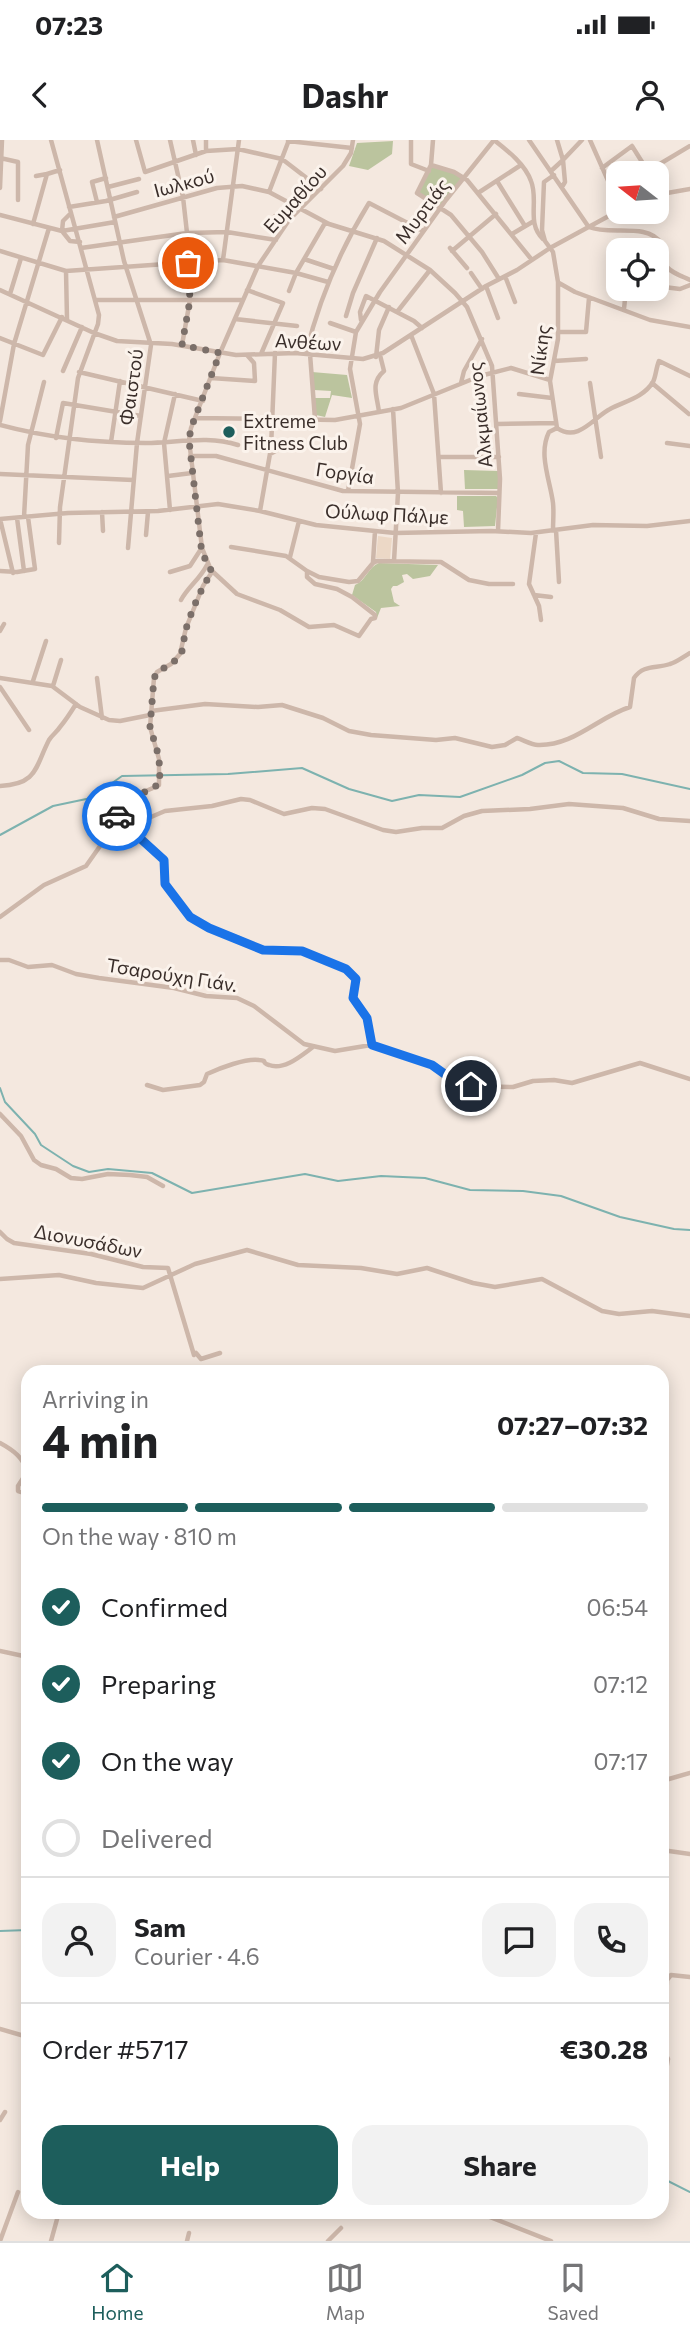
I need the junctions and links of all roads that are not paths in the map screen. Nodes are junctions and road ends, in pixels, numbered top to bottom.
1 (2, 140) edge
2 (51, 140) edge
3 (99, 140) edge
4 (136, 140) edge
5 (170, 140) edge
6 (193, 140) edge
7 (206, 140) edge
8 (239, 140) edge
9 (353, 140) edge
10 (411, 140) edge
11 (433, 140) edge
12 (494, 140) edge
13 (529, 140) edge
14 (557, 140) edge
15 (583, 140) edge
16 (590, 140) edge
17 (288, 141) edge
18 (309, 142) edge
19 (690, 146) edge
20 (352, 148) junction
21 (238, 149) junction
22 (206, 151) junction
23 (196, 155) junction
24 (1, 158) edge
25 (282, 159) junction
26 (563, 160) junction
27 (612, 161) edge
28 (642, 161) edge
29 (666, 161) edge
30 (175, 162) junction
31 (522, 165) junction
32 (606, 166) edge
33 (430, 168) junction
34 (602, 169) junction
35 (60, 170) junction
36 (553, 173) junction
37 (47, 174) junction
38 (36, 176) dead end
39 (465, 177) junction
40 (106, 178) junction
41 (606, 178) edge
42 (139, 179) dead end
43 (497, 181) junction
44 (232, 185) junction
45 (108, 187) junction
46 (562, 187) junction
47 (0, 188) edge
48 (321, 188) junction
49 (690, 189) edge
50 (137, 192) dead end
51 (269, 192) junction
52 (669, 192) edge
53 (478, 193) junction
54 (183, 197) junction
55 (19, 200) dead end
56 (111, 200) junction
57 (97, 202) junction
58 (69, 207) junction
59 (440, 208) junction
60 (300, 210) junction
61 (71, 213) junction
62 (496, 214) junction
63 (0, 215) edge
64 (275, 216) dead end
65 (606, 217) edge
66 (114, 219) junction
67 (288, 221) junction
68 (534, 221) junction
69 (325, 223) junction
70 (33, 224) junction
71 (524, 226) junction
72 (588, 226) junction
73 (49, 228) junction
74 (75, 228) junction
75 (62, 231) junction
76 (352, 231) junction
77 (424, 231) junction
78 (227, 232) junction
79 (187, 233) junction
80 (512, 234) junction
81 (469, 237) junction
82 (377, 238) junction
83 (544, 238) junction
84 (276, 240) junction
85 (119, 242) junction
86 (80, 245) junction
87 (550, 248) junction
88 (0, 251) edge
89 (407, 254) junction
90 (21, 258) junction
91 (304, 259) junction
92 (223, 260) junction
93 (531, 260) junction
94 (39, 263) junction
95 (188, 263) junction
96 (258, 266) junction
97 (126, 267) junction
98 (334, 269) junction
99 (88, 270) junction
100 (430, 270) junction
101 (66, 271) junction
102 (296, 273) junction
103 (505, 276) junction
104 (499, 279) junction
105 (328, 282) junction
106 (558, 282) junction
107 (690, 283) edge
108 (484, 287) junction
109 (669, 288) edge
110 (0, 290) edge
111 (247, 290) junction
112 (289, 291) dead end
113 (10, 294) junction
114 (589, 297) junction
115 (96, 300) junction
116 (137, 300) junction
117 (190, 300) junction
118 (243, 300) junction
119 (374, 300) junction
120 (27, 301) junction
121 (463, 301) junction
122 (624, 301) edge
123 (515, 302) dead end
124 (389, 307) junction
125 (624, 309) junction
126 (397, 312) junction
127 (346, 316) dead end
128 (64, 318) junction
129 (235, 318) junction
130 (498, 318) dead end
131 (361, 320) junction
132 (330, 323) dead end
133 (274, 324) junction
134 (297, 326) dead end
135 (82, 327) junction
136 (690, 327) edge
137 (422, 328) junction
138 (356, 332) junction
139 (558, 332) junction
140 (94, 333) junction
141 (411, 335) junction
142 (0, 338) edge
143 (482, 339) junction
144 (151, 343) junction
145 (14, 344) junction
146 (182, 345) junction
147 (220, 353) junction
148 (275, 353) junction
149 (261, 354) junction
150 (308, 354) junction
151 (247, 355) junction
152 (378, 356) junction
153 (350, 359) junction
154 (586, 359) dead end
155 (554, 361) junction
156 (63, 371) dead end
157 (79, 372) junction
158 (493, 373) junction
159 (690, 376) edge
160 (211, 378) junction
161 (550, 380) junction
162 (120, 381) junction
163 (44, 382) dead end
164 (590, 383) dead end
165 (652, 383) junction
166 (461, 384) junction
167 (145, 386) junction
168 (175, 394) junction
169 (434, 394) junction
170 (519, 394) dead end
171 (552, 398) junction
172 (203, 401) junction
173 (74, 404) junction
174 (393, 409) junction
175 (116, 412) junction
176 (379, 412) junction
177 (689, 414) edge
178 (141, 416) junction
179 (359, 416) junction
180 (195, 418) junction
181 (272, 419) junction
182 (315, 419) junction
183 (596, 420) junction
184 (0, 423) edge
185 (497, 424) junction
186 (556, 426) junction
187 (31, 433) junction
188 (56, 438) junction
189 (69, 439) junction
190 (189, 440) junction
191 (245, 441) dead end
192 (111, 442) junction
193 (137, 443) junction
194 (164, 443) junction
195 (271, 443) junction
196 (667, 443) dead end
197 (238, 445) dead end
198 (690, 446) edge
199 (270, 454) junction
200 (190, 456) junction
201 (439, 457) junction
202 (499, 457) junction
203 (601, 457) dead end
204 (268, 471) junction
205 (192, 473) junction
206 (0, 474) edge
207 (26, 474) junction
208 (64, 476) junction
209 (168, 476) junction
210 (133, 480) junction
211 (348, 491) junction
212 (398, 493) junction
213 (441, 493) junction
214 (500, 493) junction
215 (197, 506) junction
216 (170, 510) junction
217 (260, 511) junction
218 (102, 512) junction
219 (130, 512) junction
220 (148, 512) junction
221 (60, 514) junction
222 (26, 517) junction
223 (17, 518) junction
224 (0, 519) edge
225 (299, 521) junction
226 (690, 521) edge
227 (554, 530) junction
228 (103, 531) dead end
229 (375, 531) junction
230 (498, 531) junction
231 (395, 533) junction
232 (536, 533) junction
233 (146, 535) dead end
234 (59, 543) dead end
235 (232, 547) dead end
236 (128, 548) dead end
237 (202, 548) junction
238 (290, 557) junction
239 (394, 561) junction
240 (373, 563) junction
241 (207, 565) junction
242 (0, 571) edge
243 (24, 571) junction
244 (306, 571) junction
245 (170, 572) dead end
246 (212, 572) junction
247 (13, 573) junction
248 (559, 582) dead end
249 (513, 583) dead end
250 (534, 595) junction
251 (551, 597) dead end
252 (181, 600) dead end
253 (541, 620) dead end
254 (4, 624) dead end
255 (0, 631) edge
256 (46, 641) dead end
257 (690, 653) edge
258 (61, 660) dead end
259 (0, 678) edge
260 (97, 678) dead end
261 (33, 681) junction
262 (53, 686) junction
263 (0, 687) edge
264 (76, 704) junction
265 (150, 713) junction
266 (102, 718) junction
267 (29, 730) dead end
268 (0, 786) edge
269 (690, 821) edge
270 (117, 822) junction
271 (131, 830) junction
272 (0, 917) edge
273 (0, 960) edge
274 (372, 1045) junction
275 (313, 1047) junction
276 (690, 1079) edge
277 (148, 1084) dead end
278 (0, 1114) edge
279 (163, 1186) dead end
280 (0, 1231) edge
281 (171, 1275) junction
282 (0, 1279) edge
283 (690, 1316) edge
284 (220, 1353) dead end
285 (0, 1443) edge
286 (21, 1459) edge
287 (0, 1651) edge
288 (21, 1656) edge
289 (690, 1773) edge
290 (669, 1779) edge
291 (669, 1851) edge
292 (690, 1854) edge
293 (690, 1977) edge
294 (669, 1978) edge
295 (0, 2029) edge
296 (21, 2034) edge
297 (5, 2112) dead end
298 (0, 2120) edge
299 (18, 2192) dead end
300 (58, 2219) edge
301 (495, 2219) edge
302 (341, 2228) dead end
303 (189, 2233) dead end
304 (0, 2241) edge
305 (51, 2241) edge
306 (187, 2241) edge
307 (328, 2241) edge
308 (551, 2241) edge

1 - 24 street
2 - 35 street
3 - 40 street, Φαιστού
4 - 30 street
5 - 30 street
6 - 23 street
7 - 22 street
8 - 21 street
9 - 20 street, Ευμαθίου
10 - 33 street
11 - 33 street
12 - 31 street
12 - 39 street, Μυρτιάς
13 - 36 street
14 - 26 street
15 - 26 street
16 - 34 street
17 - 18 street
17 - 25 street
18 - 20 street
19 - 29 street
20 - 48 street, Ευμαθίου
21 - 22 street
21 - 25 street
21 - 44 street
22 - 23 street
23 - 30 street
24 - 47 street
24 - 55 street
25 - 48 street
25 - 51 street
26 - 36 street
26 - 46 street
27 - 28 street
30 - 54 street
31 - 43 street
31 - 68 street
32 - 34 street
33 - 39 street
33 - 59 street
34 - 41 street
35 - 37 street
35 - 58 street
36 - 46 street
36 - 83 street, Νίκης
37 - 38 street
37 - 70 street
39 - 53 street
39 - 59 street, Μυρτιάς
40 - 45 street, Φαιστού
40 - 57 street
42 - 45 street
43 - 53 street
43 - 71 street
44 - 51 street, Ιωλκού
44 - 54 street, Ιωλκού
44 - 78 street
45 - 56 street, Φαιστού
46 - 72 street
48 - 60 street, Ευμαθίου
49 - 52 street
50 - 56 street
51 - 60 street, Ιωλκού
53 - 62 street
54 - 66 street, Ιωλκού
54 - 79 street
56 - 57 street
56 - 66 street, Φαιστού
57 - 58 street
58 - 61 street
59 - 77 street, Μυρτιάς
59 - 81 street
60 - 67 street, Ευμαθίου
60 - 69 street, Ιωλκού
61 - 74 street
61 - 75 street
62 - 80 street
62 - 81 street
63 - 70 street
64 - 67 street
65 - 72 street, Ανθέων
66 - 74 street, Ιωλκού
66 - 85 street, Φαιστού
67 - 84 street, Ευμαθίου
68 - 71 street
68 - 83 street
69 - 76 street, Ιωλκού
69 - 91 street
70 - 73 street
71 - 80 street
72 - 87 street, Ανθέων
72 - 107 street
73 - 75 street
73 - 94 street
74 - 75 street, Ιωλκού
74 - 86 street
75 - 86 street
76 - 77 street
76 - 82 street, Ιωλκού
76 - 98 street
77 - 89 street, Μυρτιάς
78 - 79 street
78 - 84 street
78 - 92 street
79 - 85 street
79 - 95 street
80 - 93 street
81 - 104 street
81 - 108 street
82 - 89 street, Ιωλκού
82 - 127 street
83 - 87 street, Νίκης
84 - 96 street, Ευμαθίου
85 - 86 street
85 - 97 street, Φαιστού
86 - 99 street
87 - 93 street, Ανθέων
87 - 106 street, Νίκης
88 - 90 street
89 - 100 street, Ιωλκού
89 - 119 street, Μυρτιάς
90 - 94 street
90 - 113 street
91 - 98 street
91 - 102 street
92 - 95 street
92 - 96 street
93 - 103 street, Ανθέων
94 - 101 street
94 - 120 street
95 - 97 street
95 - 117 street
96 - 102 street
96 - 111 street, Ευμαθίου
97 - 99 street
97 - 116 street, Φαιστού
98 - 105 street
99 - 101 street
99 - 115 street
100 - 121 street, Ιωλκού
100 - 126 street
101 - 128 street
102 - 105 street
102 - 112 street
103 - 104 street, Ανθέων
103 - 123 street
104 - 108 street, Ανθέων
105 - 150 street
106 - 114 street
106 - 139 street, Νίκης
107 - 109 street
108 - 121 street, Ανθέων
108 - 130 street
110 - 113 street, Ανθέων
111 - 118 street, Ευμαθίου
111 - 133 street
113 - 120 street, Ανθέων
114 - 125 street
114 - 139 street
115 - 116 street
115 - 140 street
116 - 117 street
116 - 144 street, Φαιστού
117 - 118 street
117 - 146 street
118 - 129 street, Ευμαθίου
119 - 124 street
119 - 131 street, Μυρτιάς
119 - 131 street, Μυρτιάς
120 - 128 street, Ανθέων
120 - 145 street
121 - 137 street, Ανθέων
121 - 143 street, Αλκμαίωνος
122 - 125 street
124 - 126 street
124 - 152 street
125 - 136 street
126 - 137 street
128 - 135 street, Ανθέων
128 - 145 street
129 - 133 street
129 - 147 street, Ευμαθίου
131 - 138 street, Μυρτιάς
132 - 138 street
133 - 134 street
133 - 149 street
135 - 140 street, Ανθέων
135 - 156 street
137 - 141 street, Ανθέων
138 - 153 street, Μυρτιάς
139 - 155 street, Νίκης
140 - 144 street, Ανθέων
140 - 157 street
141 - 152 street, Ανθέων
141 - 169 street
142 - 145 street
143 - 158 street, Αλκμαίωνος
143 - 166 street
144 - 146 street, Ανθέων
144 - 167 street, Φαιστού
145 - 184 street
146 - 147 street, Ανθέων
147 - 151 street, Ανθέων
147 - 160 street, Ευμαθίου
148 - 149 street, Ανθέων
148 - 150 street, Ανθέων
148 - 181 street
149 - 151 street, Ανθέων
150 - 153 street, Ανθέων
150 - 182 street
151 - 160 street
152 - 153 street, Ανθέων
152 - 176 street
153 - 179 street, Μυρτιάς
154 - 155 street
155 - 161 street, Νίκης
157 - 162 street
157 - 173 street
158 - 161 street
158 - 166 street
158 - 185 street, Αλκμαίωνος
159 - 165 street
160 - 172 street, Ευμαθίου
161 - 171 street, Νίκης
162 - 167 street
162 - 175 street
163 - 187 street
164 - 183 street
165 - 177 street
165 - 183 street
166 - 169 street
167 - 168 street
167 - 178 street, Φαιστού
168 - 172 street
168 - 194 street
169 - 174 street
169 - 201 street
170 - 171 street
171 - 186 street, Νίκης
172 - 180 street, Ευμαθίου
173 - 175 street
173 - 188 street
173 - 189 street
174 - 176 street
174 - 212 street
175 - 178 street
175 - 192 street
176 - 179 street
178 - 193 street, Φαιστού
179 - 182 street
179 - 211 street, Μυρτιάς
180 - 181 street
180 - 190 street, Ευμαθίου
181 - 182 street
181 - 195 street
183 - 186 street
183 - 203 street
184 - 187 street
185 - 186 street
185 - 202 street, Αλκμαίωνος
186 - 227 street, Νίκης
187 - 188 street
187 - 207 street
188 - 189 street
189 - 192 street
189 - 208 street
190 - 194 street
190 - 197 street
190 - 200 street, Ευμαθίου
191 - 195 street
192 - 193 street
193 - 194 street
193 - 210 street, Φαιστού
194 - 209 street
195 - 199 street
195 - 199 street
196 - 198 street
199 - 204 street
200 - 204 street, Γοργία
200 - 205 street, Ευμαθίου
201 - 202 street
201 - 213 street
202 - 214 street, Αλκμαίωνος
204 - 211 street, Γοργία
204 - 217 street
205 - 209 street
205 - 215 street, Ευμαθίου
206 - 207 street
207 - 208 street
207 - 222 street
208 - 210 street
208 - 221 street
209 - 216 street
210 - 219 street, Φαιστού
211 - 212 street, Γοργία
212 - 213 street, Γοργία
212 - 231 street
213 - 214 street, Γοργία
214 - 230 street, Αλκμαίωνος
215 - 216 street, Ούλωφ Πάλμε
215 - 217 street, Ούλωφ Πάλμε
215 - 237 street, Ευμαθίου
216 - 220 street, Ούλωφ Πάλμε
217 - 225 street, Ούλωφ Πάλμε
218 - 219 street, Ούλωφ Πάλμε
218 - 221 street, Ούλωφ Πάλμε
218 - 228 street
219 - 220 street, Ούλωφ Πάλμε
219 - 236 street, Φαιστού
220 - 233 street
221 - 222 street, Ούλωφ Πάλμε
221 - 234 street
222 - 223 street, Ούλωφ Πάλμε
222 - 243 street
223 - 224 street, Ούλωφ Πάλμε
223 - 243 street
224 - 247 street
225 - 229 street, Ούλωφ Πάλμε
225 - 238 street
226 - 227 street, Ούλωφ Πάλμε
227 - 232 street, Ούλωφ Πάλμε
227 - 248 street, Νίκης
229 - 231 street, Ούλωφ Πάλμε
229 - 240 street
230 - 231 street, Ούλωφ Πάλμε
230 - 232 street, Ούλωφ Πάλμε
231 - 239 street
232 - 250 street
235 - 238 street
237 - 241 street, Ευμαθίου
237 - 245 street
238 - 244 street
239 - 240 street
239 - 249 street
240 - 244 street
241 - 246 street, Ευμαθίου
241 - 252 street
242 - 247 street
243 - 247 street
244 - 246 street, Ευμαθίου
246 - 265 street
250 - 251 street
250 - 253 street
254 - 255 street
256 - 261 street
257 - 265 street
258 - 262 street
259 - 261 street
260 - 266 street
261 - 262 street
262 - 264 street
263 - 267 street
264 - 266 street
264 - 268 street
265 - 266 street
265 - 270 street
269 - 271 street
270 - 271 street
270 - 272 street
271 - 274 street
273 - 275 street, Τσαρούχη Γιάν.
274 - 275 street, Τσαρούχη Γιάν.
274 - 276 street, Τσαρούχη Γιάν.
275 - 277 street
278 - 279 street
280 - 281 street, Διονυσάδων
281 - 282 street
281 - 283 street
281 - 284 street
285 - 286 street
287 - 288 street
289 - 290 street
291 - 292 street
293 - 294 street
295 - 296 street
297 - 298 street
299 - 304 street
300 - 305 street
301 - 308 street
302 - 307 street
303 - 306 street

